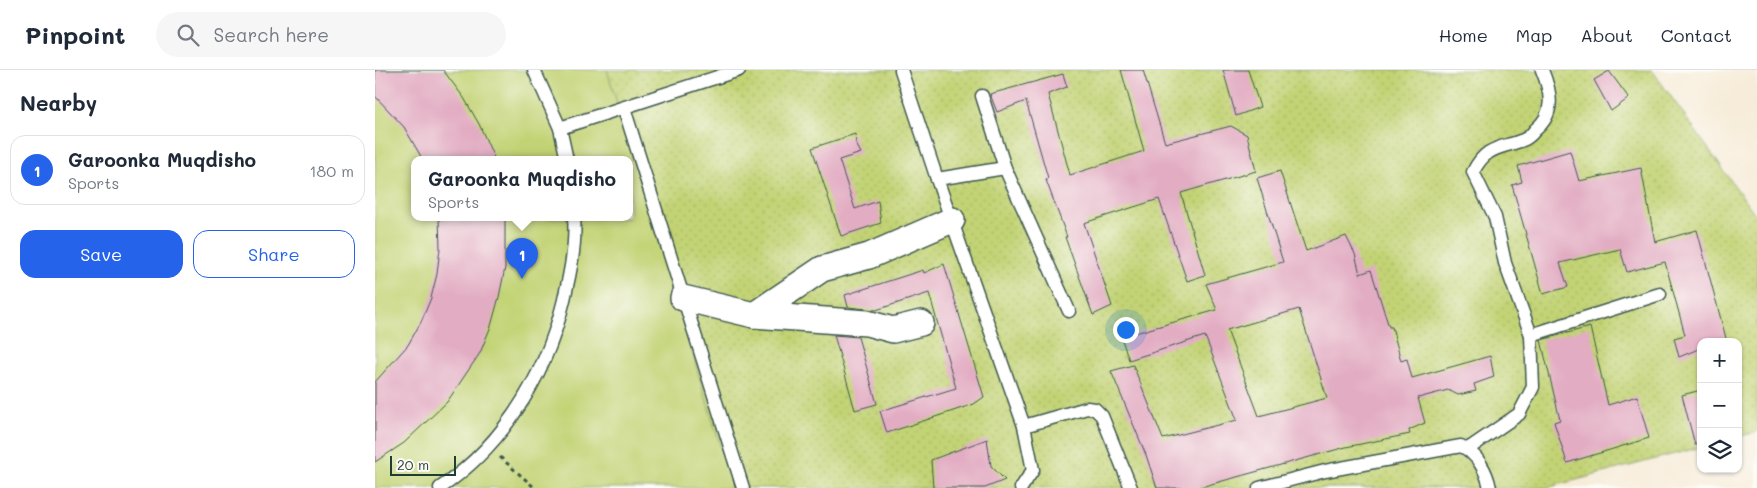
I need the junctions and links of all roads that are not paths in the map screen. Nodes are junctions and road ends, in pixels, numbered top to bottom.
1 (534, 70) edge
2 (739, 70) edge
3 (901, 70) edge
4 (1542, 70) edge
5 (982, 96) dead end
6 (624, 108) junction
7 (561, 128) junction
8 (566, 156) edge
9 (1005, 168) junction
10 (937, 179) junction
11 (952, 220) junction
12 (574, 221) edge
13 (1660, 294) dead end
14 (683, 298) junction
15 (1069, 311) dead end
16 (754, 316) junction
17 (921, 323) dead end
18 (1531, 335) junction
19 (1024, 426) junction
20 (1468, 449) junction
21 (440, 488) edge
22 (743, 488) edge
23 (1021, 488) edge
24 (1131, 488) edge
25 (1259, 488) edge
26 (1490, 488) edge

1 - 7 lane
2 - 6 lane
3 - 10 lane
4 - 18 lane
5 - 9 lane
6 - 7 lane
6 - 14 lane
7 - 8 lane
9 - 10 lane
9 - 15 lane
10 - 11 lane
11 - 16 street
11 - 19 lane
12 - 21 lane
13 - 18 lane
14 - 16 street
14 - 22 lane
16 - 17 street
18 - 20 lane
19 - 23 lane
19 - 24 lane
20 - 25 lane
20 - 26 lane

